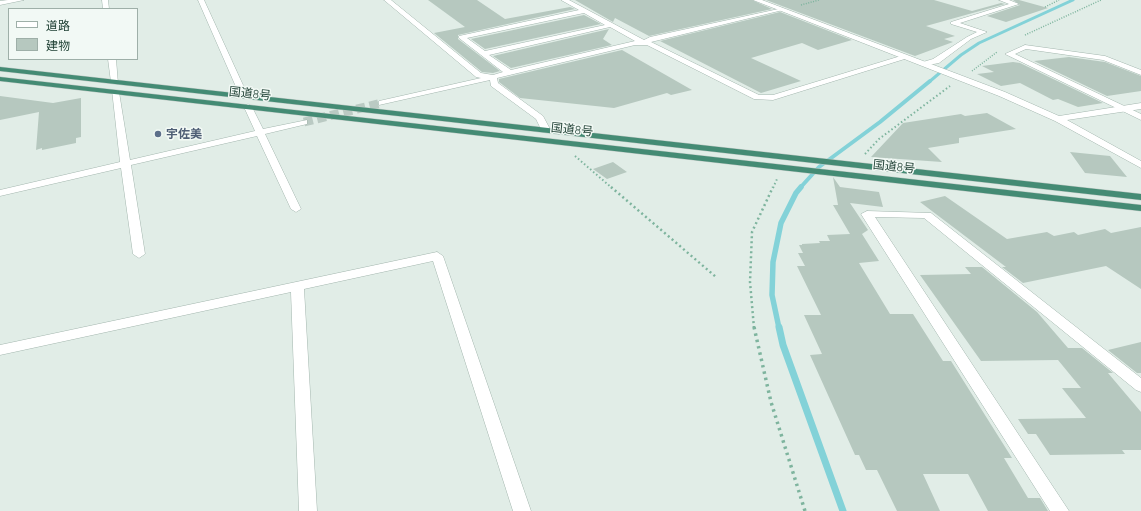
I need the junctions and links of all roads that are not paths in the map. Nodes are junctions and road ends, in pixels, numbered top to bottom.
1 (21, 0) edge
2 (201, 0) edge
3 (387, 0) edge
4 (564, 0) edge
5 (756, 0) edge
6 (1002, 0) edge
7 (0, 3) edge
8 (781, 9) junction
9 (585, 11) junction
10 (612, 25) junction
11 (644, 43) junction
12 (483, 54) junction
13 (907, 57) junction
14 (112, 60) edge
15 (926, 64) junction
16 (0, 69) edge
17 (509, 74) junction
18 (1141, 74) edge
19 (493, 77) junction
20 (0, 80) edge
21 (115, 87) junction
22 (244, 96) junction
23 (382, 103) tunnel mouth
24 (1141, 106) edge
25 (248, 107) junction
26 (1124, 109) junction
27 (1141, 117) edge
28 (1058, 118) junction
29 (304, 122) tunnel mouth
30 (545, 129) junction
31 (260, 132) junction
32 (125, 164) junction
33 (1141, 165) edge
34 (0, 193) edge
35 (1141, 197) edge
36 (1141, 208) edge
37 (296, 209) dead end
38 (138, 254) dead end
39 (297, 286) junction
40 (0, 350) edge
41 (1141, 386) edge
42 (308, 511) edge
43 (522, 511) edge
44 (1060, 511) edge

1 - 7 street
2 - 22 street
3 - 19 street
4 - 9 street
5 - 8 street
6 - 15 street
8 - 11 street
8 - 13 street
9 - 10 street
9 - 12 street
10 - 11 street
10 - 12 street
11 - 13 street
11 - 17 street
12 - 17 street
13 - 15 street
14 - 21 street
15 - 28 street
16 - 21 highway, 国道8号
17 - 19 street
18 - 26 street
19 - 23 street
19 - 30 street
20 - 21 highway, 国道8号
21 - 22 highway, 国道8号
21 - 25 highway, 国道8号
21 - 32 street
22 - 30 highway, 国道8号
24 - 26 street
25 - 31 street
25 - 36 highway, 国道8号
26 - 27 street
26 - 28 street
28 - 33 street
29 - 31 street
30 - 35 highway, 国道8号
31 - 32 street
31 - 37 street
32 - 34 street
32 - 38 street
39 - 40 street
39 - 42 street
39 - 43 street
41 - 44 street

